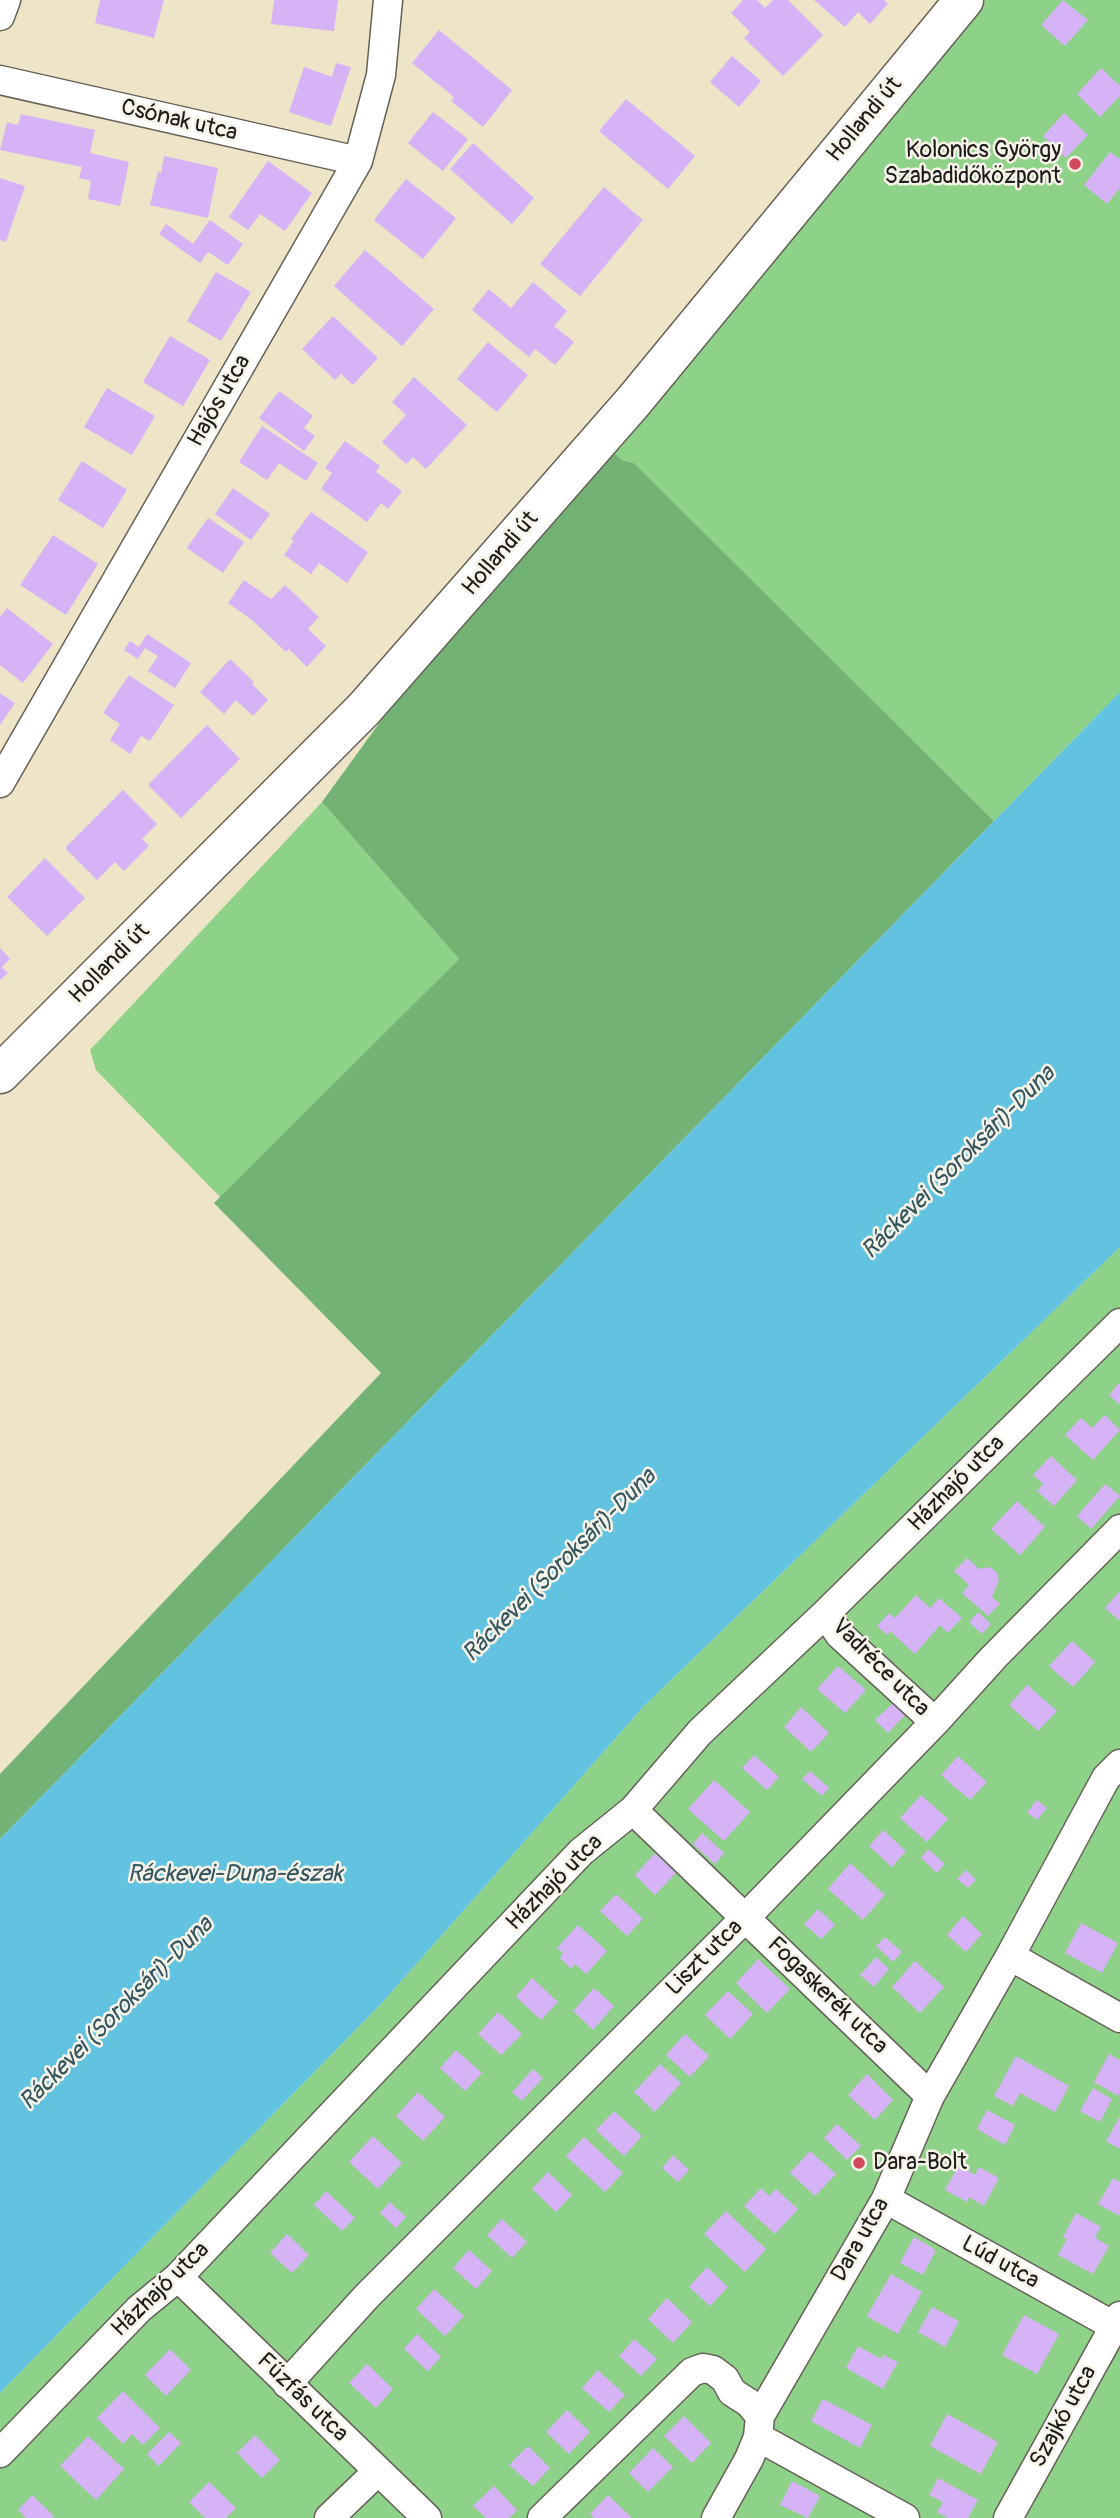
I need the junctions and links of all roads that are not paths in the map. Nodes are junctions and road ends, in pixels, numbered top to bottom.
1 (6, 0) edge
2 (388, 0) edge
3 (964, 0) edge
4 (0, 16) edge
5 (0, 80) edge
6 (358, 161) junction
7 (0, 783) edge
8 (0, 1074) edge
9 (1120, 1323) edge
10 (1120, 1529) edge
11 (825, 1614) junction
12 (935, 1722) junction
13 (1120, 1764) edge
14 (634, 1810) junction
15 (746, 1917) junction
16 (1010, 1956) junction
17 (1120, 2018) edge
18 (930, 2096) junction
19 (886, 2199) junction
20 (178, 2277) junction
21 (1117, 2321) edge
22 (287, 2384) junction
23 (759, 2426) junction
24 (0, 2452) edge
25 (378, 2471) junction
26 (329, 2518) edge
27 (427, 2518) edge
28 (542, 2518) edge
29 (716, 2518) edge
30 (905, 2518) edge
31 (1008, 2518) edge

1 - 4 street
2 - 6 street, Hajós utca
3 - 8 street, Hollandi út
5 - 6 street, Csónak utca
6 - 7 street, Hajós utca
9 - 11 street, Házhajó utca
10 - 12 street, Liszt utca
11 - 12 street, Vadréce utca
11 - 14 street, Házhajó utca
12 - 15 street, Liszt utca
13 - 16 street, Dara utca
14 - 15 street, Fogaskerék utca
14 - 20 street, Házhajó utca
15 - 18 street, Fogaskerék utca
15 - 22 street, Liszt utca
16 - 17 street
16 - 18 street, Dara utca
18 - 19 street, Dara utca
19 - 21 street, Lúd utca
19 - 23 street, Dara utca
20 - 22 street, Fűzfás utca
20 - 24 street, Házhajó utca
21 - 31 street, Szajkó utca
22 - 25 street, Fűzfás utca
23 - 28 street
23 - 29 street, Dara utca
23 - 30 street
25 - 26 street
25 - 27 street, Fűzfás utca

